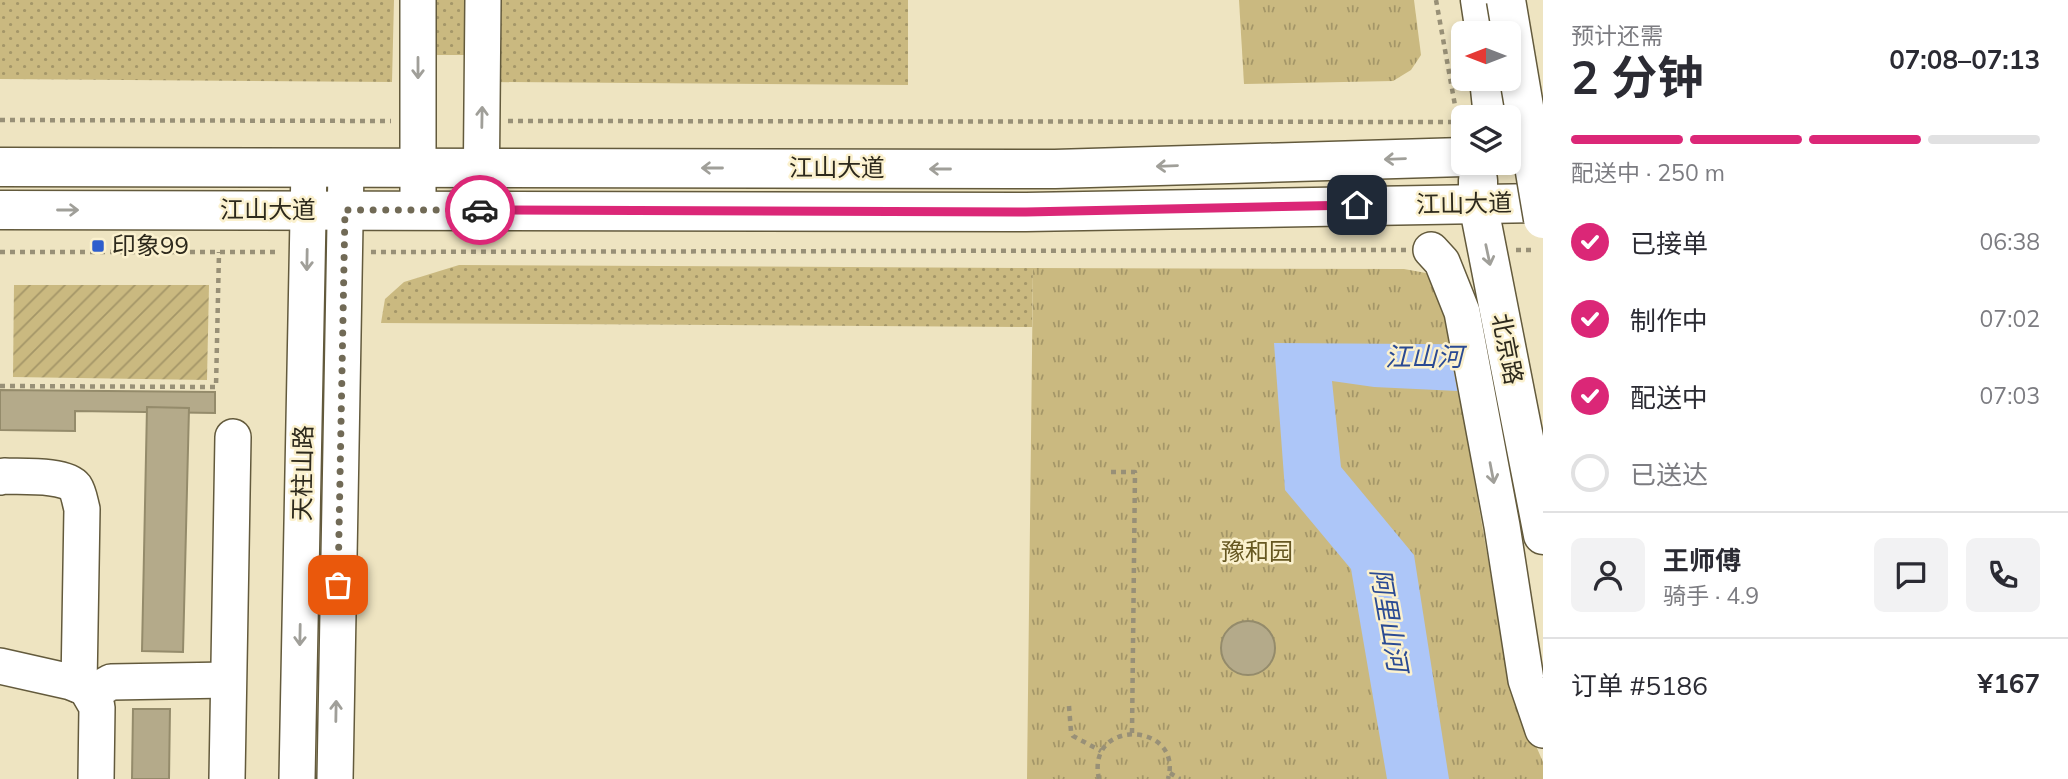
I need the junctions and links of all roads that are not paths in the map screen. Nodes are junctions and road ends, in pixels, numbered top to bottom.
1 (418, 0) edge
2 (483, 0) edge
3 (1480, 0) edge
4 (1506, 0) edge
5 (1483, 21) edge
6 (1451, 132) edge
7 (1521, 157) edge
8 (1543, 158) edge
9 (0, 167) edge
10 (309, 167) junction
11 (346, 168) junction
12 (418, 168) junction
13 (482, 168) junction
14 (1478, 175) edge
15 (1478, 203) junction
16 (1543, 203) edge
17 (0, 209) edge
18 (327, 210) junction
19 (418, 210) junction
20 (481, 210) junction
21 (1543, 219) edge
22 (1431, 250) road end
23 (233, 437) dead end
24 (0, 477) edge
25 (1543, 535) edge
26 (0, 666) edge
27 (228, 680) junction
28 (84, 689) junction
29 (1543, 730) edge
30 (96, 779) edge
31 (227, 779) edge
32 (297, 779) edge
33 (335, 779) edge

1 -> 12 street
13 -> 2 street
3 - 5 main road
4 - 21 main road, bridge
6 -> 13 main road, 江山大道
7 - 8 main road, 江山大道
9 - 10 main road, 江山大道
10 - 11 main road, 江山大道
10 - 18 street, 天柱山路
11 - 12 main road, 江山大道
11 - 18 street, 天柱山路
12 - 13 main road, 江山大道
12 - 19 street
13 - 20 street
14 - 15 main road, 北京路
15 - 16 main road, 江山大道
15 - 20 main road, 江山大道
15 -> 25 main road, 北京路
17 -> 18 main road, 江山大道
18 - 19 main road, 江山大道
18 -> 32 street, 天柱山路
33 -> 18 street, 天柱山路
19 - 20 main road, 江山大道
22 -> 29 street
23 - 27 street
24 - 28 street
26 - 28 street
27 - 28 street
27 - 31 street
28 - 30 street

